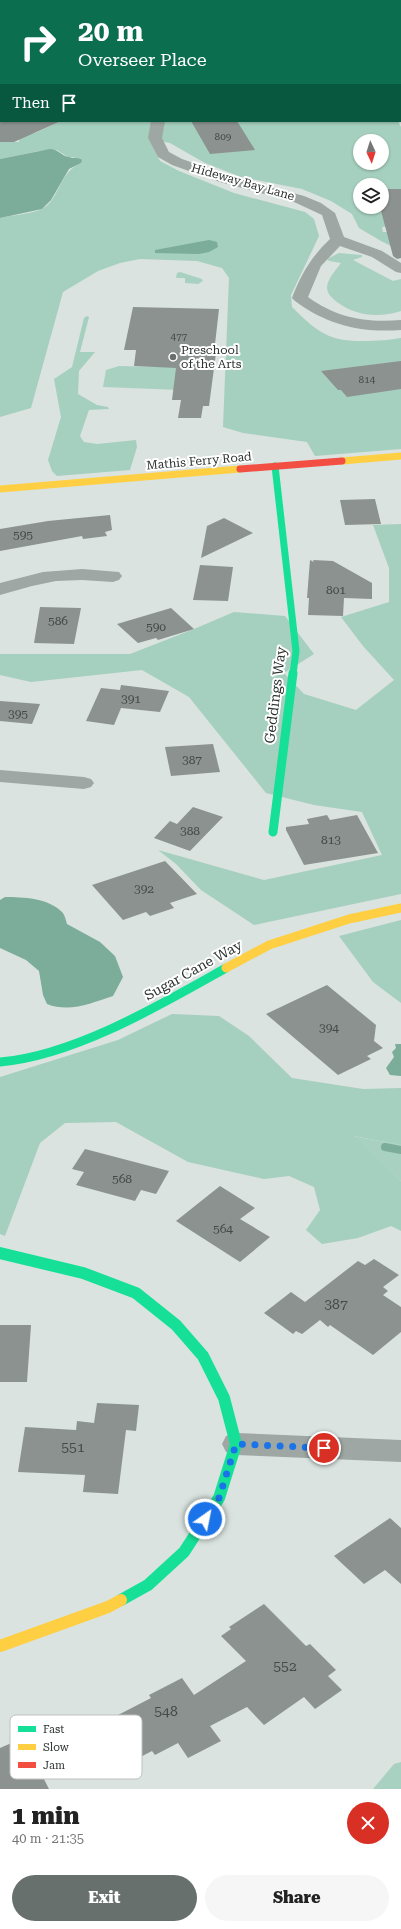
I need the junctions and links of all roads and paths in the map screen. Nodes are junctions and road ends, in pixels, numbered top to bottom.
1 (158, 122) edge
2 (338, 240) junction
3 (401, 269) edge
4 (401, 325) edge
5 (401, 456) edge
6 (275, 466) junction
7 (0, 490) edge
8 (113, 576) dead end
9 (0, 589) edge
10 (0, 776) edge
11 (84, 784) dead end
12 (273, 832) dead end
13 (401, 908) edge
14 (0, 1062) edge
15 (0, 1253) edge
16 (236, 1444) junction
17 (401, 1451) edge
18 (0, 1646) edge

1 - 2 street, Hideway Bay Lane
2 - 3 street
2 - 4 street
5 - 6 main road, Mathis Ferry Road
6 - 7 main road, Mathis Ferry Road
6 - 12 main road, Geddings Way
8 - 9 street
10 - 11 street
13 - 14 main road, Sugar Cane Way
15 - 16 main road
16 - 17 street
16 - 18 main road

